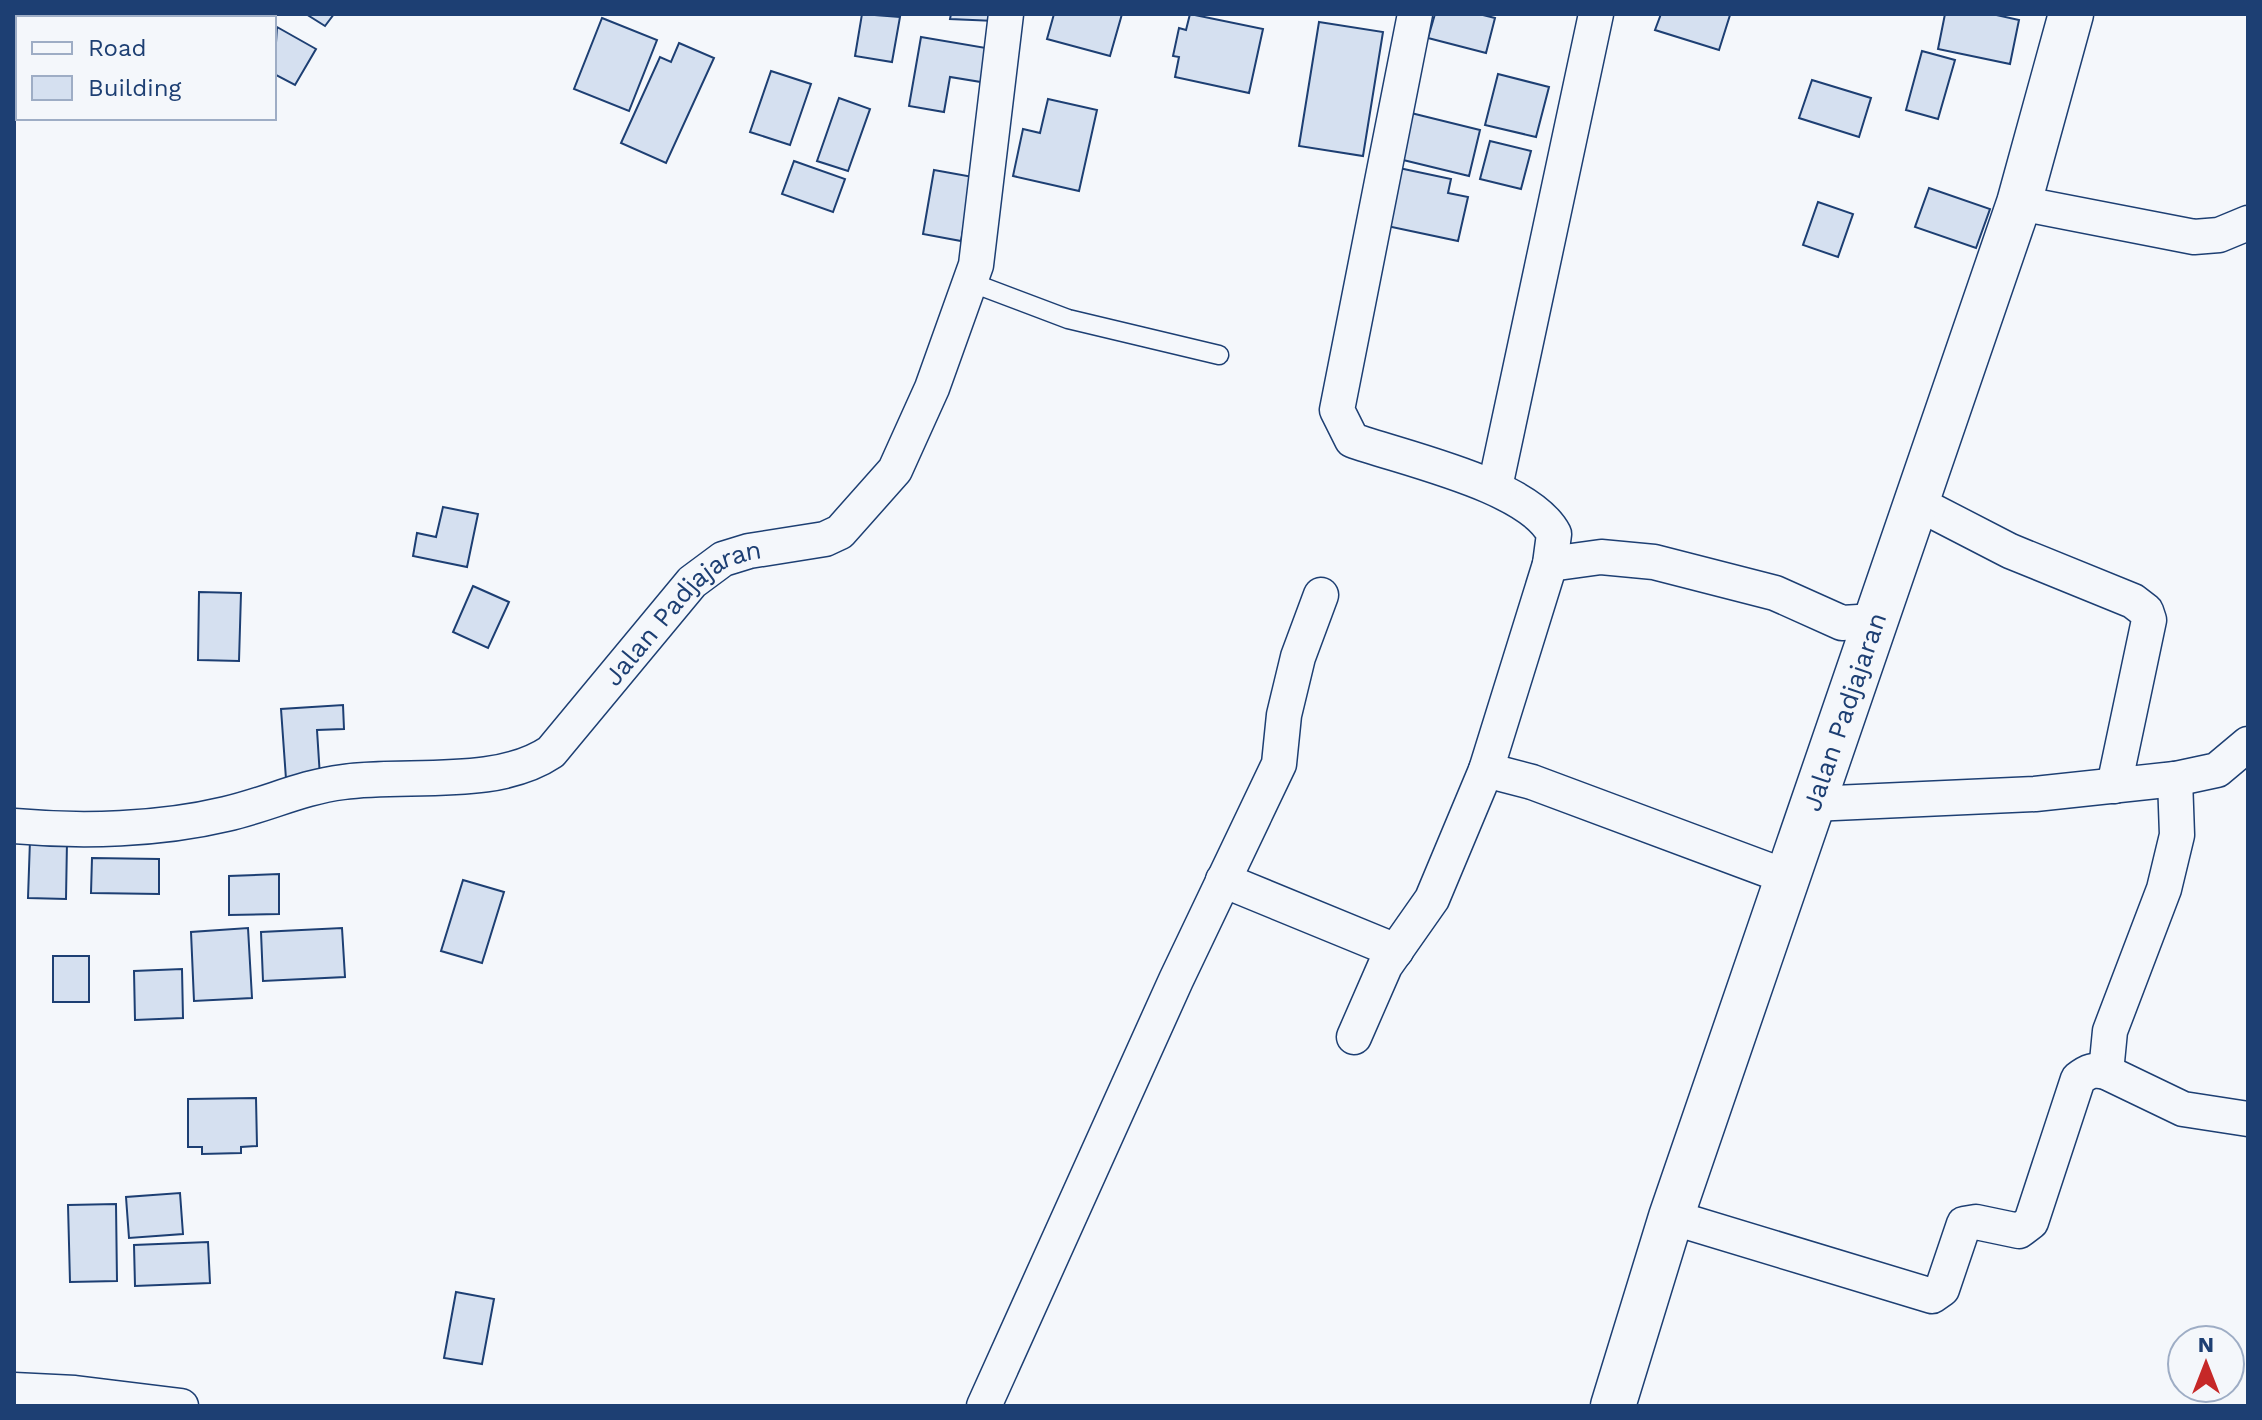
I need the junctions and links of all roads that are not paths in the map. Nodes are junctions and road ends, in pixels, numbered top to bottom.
1 (1006, 14) edge
2 (1415, 14) edge
3 (1596, 14) edge
4 (2071, 14) edge
5 (2019, 203) junction
6 (2248, 223) edge
7 (970, 282) junction
8 (1219, 355) dead end
9 (1495, 487) junction
10 (1917, 503) junction
11 (1550, 564) junction
12 (1321, 595) dead end
13 (1875, 621) junction
14 (2248, 744) edge
15 (1486, 770) junction
16 (2175, 779) junction
17 (2114, 786) junction
18 (1812, 804) junction
19 (14, 826) edge
20 (1787, 877) junction
21 (1223, 880) junction
22 (1396, 951) junction
23 (1354, 1037) dead end
24 (2106, 1072) junction
25 (2248, 1119) edge
26 (1671, 1217) junction
27 (14, 1390) edge
28 (181, 1406) edge
29 (984, 1406) edge
30 (1613, 1406) edge

1 - 7 street, Jalan Padjajaran
2 - 9 street
3 - 9 street
4 - 5 street, Jalan Padjajaran
5 - 6 street
5 - 10 street, Jalan Padjajaran
7 - 8 lane
7 - 19 street, Jalan Padjajaran
9 - 11 street
10 - 13 street, Jalan Padjajaran
10 - 17 street
11 - 13 street
11 - 15 street
12 - 21 street
13 - 18 street, Jalan Padjajaran
14 - 16 street
15 - 20 street
15 - 22 street
16 - 17 street
16 - 24 street
17 - 18 street
18 - 20 street, Jalan Padjajaran
20 - 26 street, Jalan Padjajaran
21 - 22 street
21 - 29 street
22 - 23 street
24 - 25 street
24 - 26 street
26 - 30 street, Jalan Padjajaran
27 - 28 street

